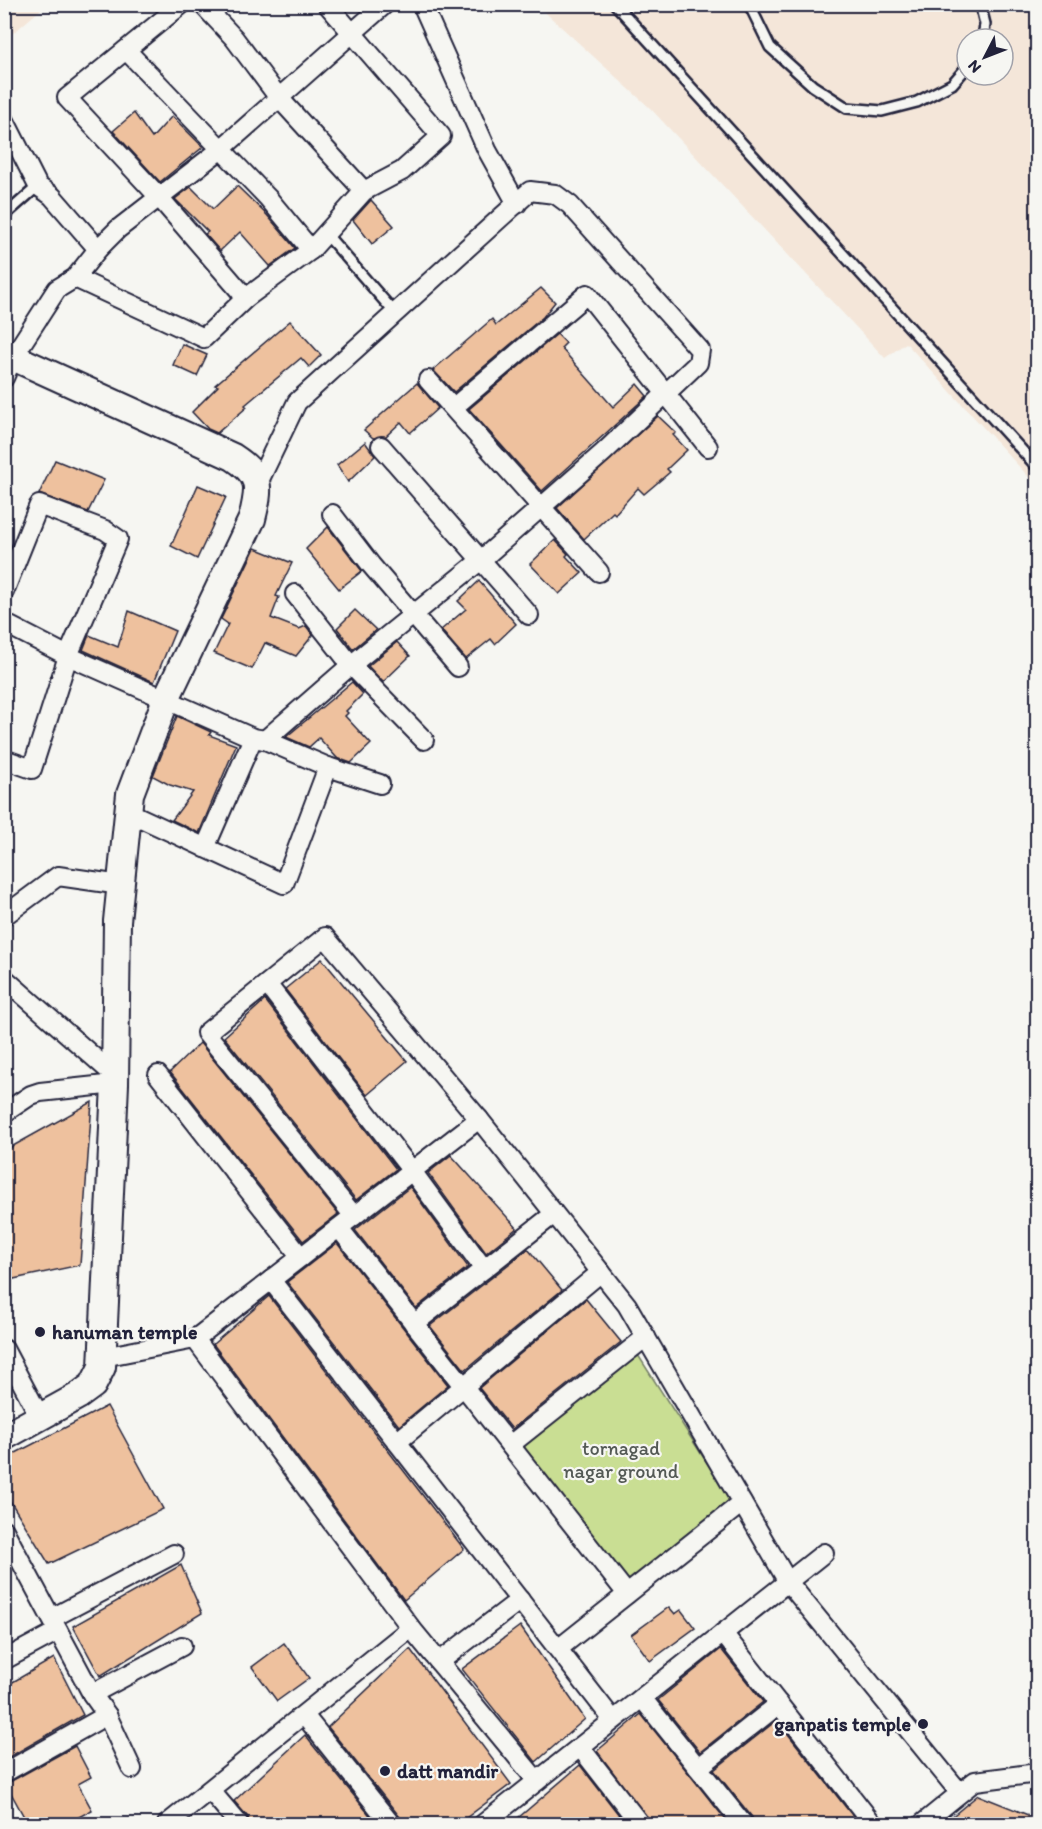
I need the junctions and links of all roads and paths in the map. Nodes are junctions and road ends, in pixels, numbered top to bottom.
1 (182, 4) edge
2 (202, 4) edge
3 (327, 4) edge
4 (385, 4) edge
5 (422, 4) edge
6 (615, 4) edge
7 (750, 4) edge
8 (980, 4) edge
9 (985, 27) edge
10 (354, 33) junction
11 (126, 50) junction
12 (955, 81) edge
13 (279, 98) junction
14 (4, 119) edge
15 (220, 150) junction
16 (38, 186) junction
17 (364, 191) junction
18 (159, 197) junction
19 (516, 204) junction
20 (4, 216) edge
21 (326, 234) junction
22 (98, 249) junction
23 (311, 250) junction
24 (75, 278) junction
25 (246, 298) junction
26 (396, 312) junction
27 (7, 363) edge
28 (428, 380) dead end
29 (667, 395) junction
30 (454, 407) junction
31 (381, 446) dead end
32 (708, 447) dead end
33 (1038, 468) edge
34 (258, 483) junction
35 (539, 506) junction
36 (332, 514) dead end
37 (481, 560) junction
38 (599, 572) dead end
39 (4, 592) edge
40 (295, 594) dead end
41 (416, 614) junction
42 (530, 615) dead end
43 (4, 623) edge
44 (68, 656) junction
45 (351, 665) junction
46 (459, 667) dead end
47 (166, 699) junction
48 (259, 739) junction
49 (424, 740) dead end
50 (4, 759) edge
51 (328, 767) junction
52 (380, 784) dead end
53 (128, 812) junction
54 (205, 848) junction
55 (121, 885) junction
56 (4, 916) edge
57 (4, 978) edge
58 (267, 984) junction
59 (158, 1075) dead end
60 (114, 1079) junction
61 (4, 1113) edge
62 (478, 1119) junction
63 (412, 1171) junction
64 (554, 1214) junction
65 (354, 1216) junction
66 (339, 1228) junction
67 (301, 1257) junction
68 (484, 1269) junction
69 (601, 1272) junction
70 (271, 1280) junction
71 (414, 1324) junction
72 (646, 1337) junction
73 (195, 1339) junction
74 (4, 1349) edge
75 (103, 1357) junction
76 (463, 1386) junction
77 (40, 1417) junction
78 (4, 1437) edge
79 (397, 1442) junction
80 (510, 1445) junction
81 (742, 1503) junction
82 (4, 1530) edge
83 (824, 1553) dead end
84 (174, 1554) dead end
85 (788, 1582) junction
86 (627, 1594) junction
87 (519, 1600) junction
88 (55, 1625) junction
89 (411, 1628) junction
90 (723, 1633) junction
91 (182, 1646) dead end
92 (558, 1649) junction
93 (4, 1660) edge
94 (439, 1662) junction
95 (92, 1694) junction
96 (642, 1698) junction
97 (779, 1704) junction
98 (107, 1715) junction
99 (304, 1715) junction
100 (613, 1720) junction
101 (580, 1747) junction
102 (699, 1768) junction
103 (132, 1769) dead end
104 (4, 1773) edge
105 (1038, 1773) edge
106 (537, 1781) junction
107 (210, 1790) junction
108 (960, 1793) junction
109 (502, 1819) edge
110 (631, 1821) edge
111 (167, 1824) edge
112 (238, 1824) edge
113 (391, 1824) edge
114 (483, 1824) edge
115 (743, 1824) edge
116 (873, 1824) edge
117 (922, 1824) edge

1 - 11 street
2 - 13 street
3 - 10 street
4 - 10 street
5 - 19 street
6 - 33 lane
7 - 12 lane
8 - 9 lane
10 - 13 street
10 - 17 street
11 - 15 street
11 - 18 street
13 - 15 street
13 - 17 street
14 - 16 street
15 - 18 street
15 - 23 street
16 - 20 lane
16 - 22 street
17 - 21 street
18 - 22 street
18 - 25 street
19 - 26 street
19 - 29 street
21 - 23 street
21 - 26 lane
22 - 24 street
23 - 25 street
24 - 25 street
24 - 27 street
26 - 34 street
27 - 34 street
28 - 30 street
29 - 30 street
29 - 32 street
29 - 35 street
30 - 35 street
31 - 37 street
34 - 47 street
35 - 37 street
35 - 38 street
36 - 41 street
37 - 41 street
37 - 42 street
39 - 44 street
40 - 45 street
41 - 45 street
41 - 46 street
43 - 44 street
44 - 47 street
44 - 50 street
45 - 48 street
45 - 49 street
47 - 48 street
47 - 53 street
48 - 51 street
48 - 54 street
51 - 52 street
51 - 54 street
53 - 54 street
53 - 55 street
55 - 56 street
55 - 60 street
57 - 60 street
58 - 62 street
58 - 63 street
58 - 65 street
59 - 67 street
60 - 61 street
60 - 75 street
62 - 63 street
62 - 64 street
63 - 65 street
63 - 68 street
64 - 68 street
64 - 69 street
65 - 66 street
66 - 67 street
66 - 71 street
67 - 70 street
68 - 71 street
69 - 72 street
69 - 76 street
70 - 73 street
70 - 79 street
71 - 76 street
72 - 80 street
72 - 81 street
73 - 75 street
73 - 89 street
74 - 77 street
75 - 77 street
76 - 79 street
76 - 80 street
77 - 78 street
79 - 87 street
80 - 86 street
81 - 85 street
81 - 86 street
82 - 88 street
83 - 85 street
84 - 88 street
85 - 90 street
85 - 108 street
86 - 92 street
87 - 92 street
87 - 94 street
88 - 93 street
88 - 95 street
89 - 94 street
89 - 99 street
90 - 96 street
90 - 97 street
91 - 95 street
92 - 100 street
94 - 106 street
95 - 98 street
96 - 100 street
96 - 102 street
97 - 102 street
97 - 116 street
98 - 103 street
98 - 104 street
99 - 107 street
99 - 113 street
100 - 101 street
101 - 106 street
101 - 110 street
102 - 115 street
105 - 108 street
106 - 109 street
107 - 111 street
107 - 112 street
108 - 117 street
109 - 114 street

